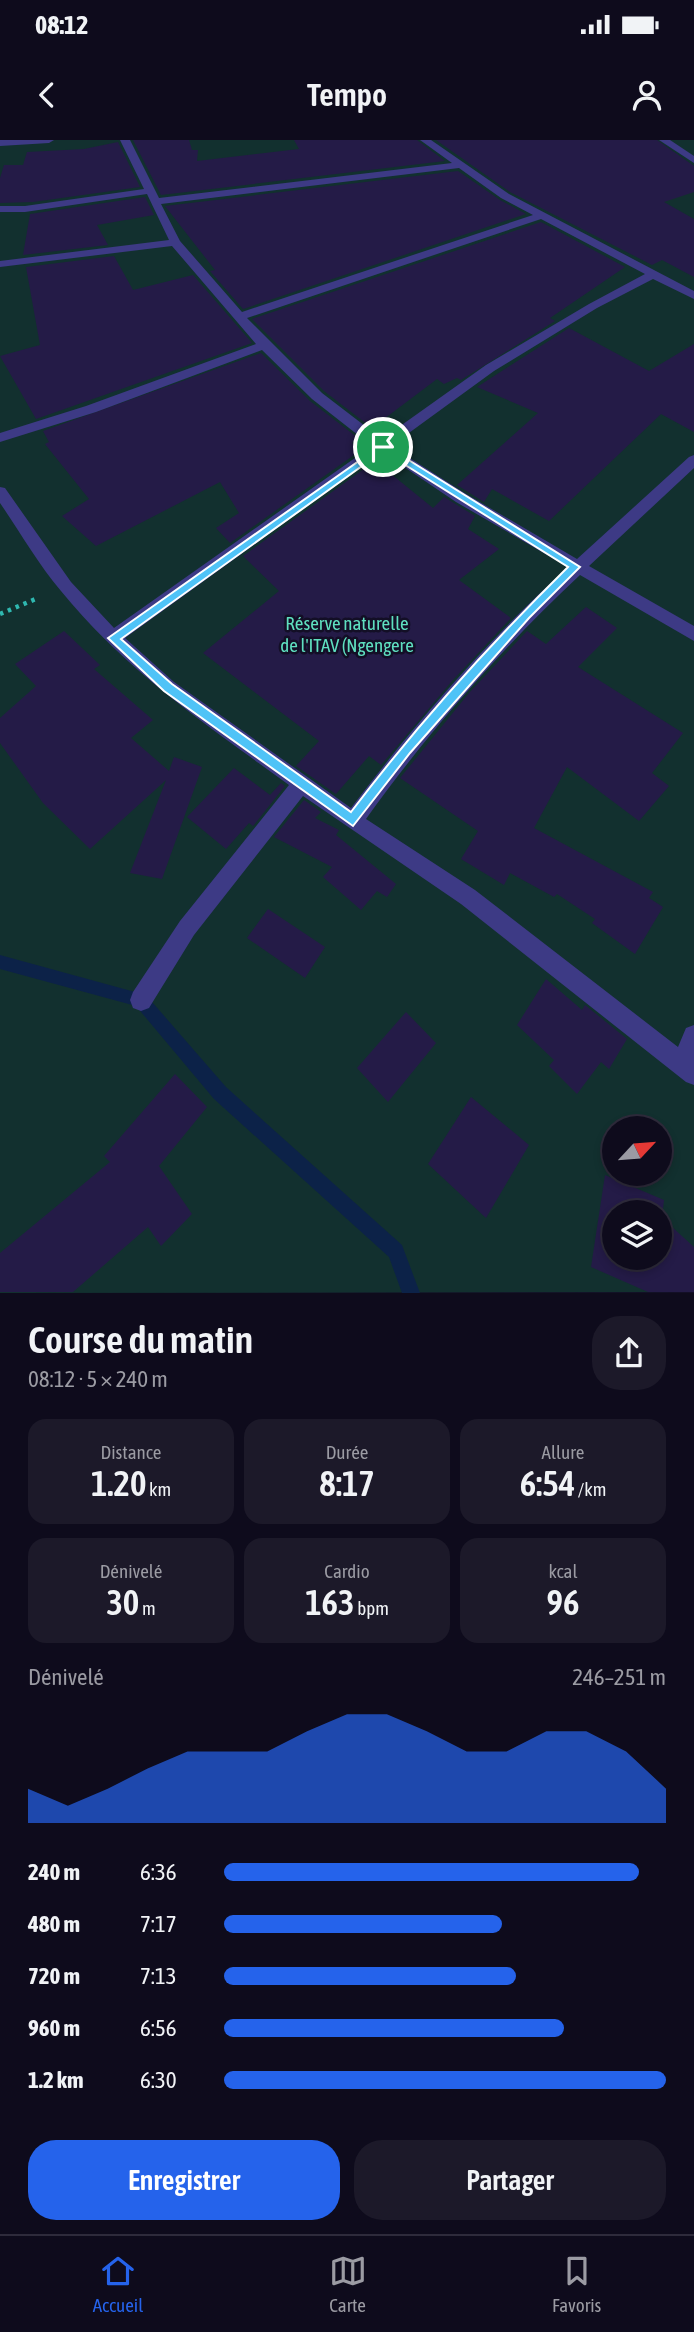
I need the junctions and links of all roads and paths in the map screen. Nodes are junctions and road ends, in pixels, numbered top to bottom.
1 (49, 140) edge
2 (125, 140) edge
3 (425, 140) edge
4 (664, 140) edge
5 (0, 143) edge
6 (694, 160) edge
7 (459, 165) junction
8 (152, 197) junction
9 (0, 209) edge
10 (544, 215) junction
11 (175, 242) junction
12 (0, 264) edge
13 (652, 275) junction
14 (694, 296) edge
15 (238, 317) junction
16 (264, 345) junction
17 (0, 438) edge
18 (383, 447) junction
19 (694, 460) edge
20 (0, 492) edge
21 (575, 567) junction
22 (65, 586) junction
23 (0, 614) edge
24 (694, 634) edge
25 (113, 638) junction
26 (301, 784) junction
27 (353, 821) junction
28 (141, 1000) dead end
29 (694, 1036) edge
30 (688, 1069) edge

1 - 5 street
2 - 8 street
3 - 7 street
4 - 6 street
7 - 8 street
7 - 10 street
8 - 9 street
8 - 11 street
10 - 13 street
10 - 15 street
11 - 12 street
11 - 15 street
13 - 14 street
13 - 18 street
15 - 16 street
16 - 17 street
16 - 18 street
18 - 21 street
18 - 25 street
19 - 21 street
20 - 22 street
21 - 24 street
21 - 27 street
22 - 23 path
22 - 25 street
25 - 26 street
26 - 27 street
26 - 28 street
27 - 30 street
29 - 30 street

